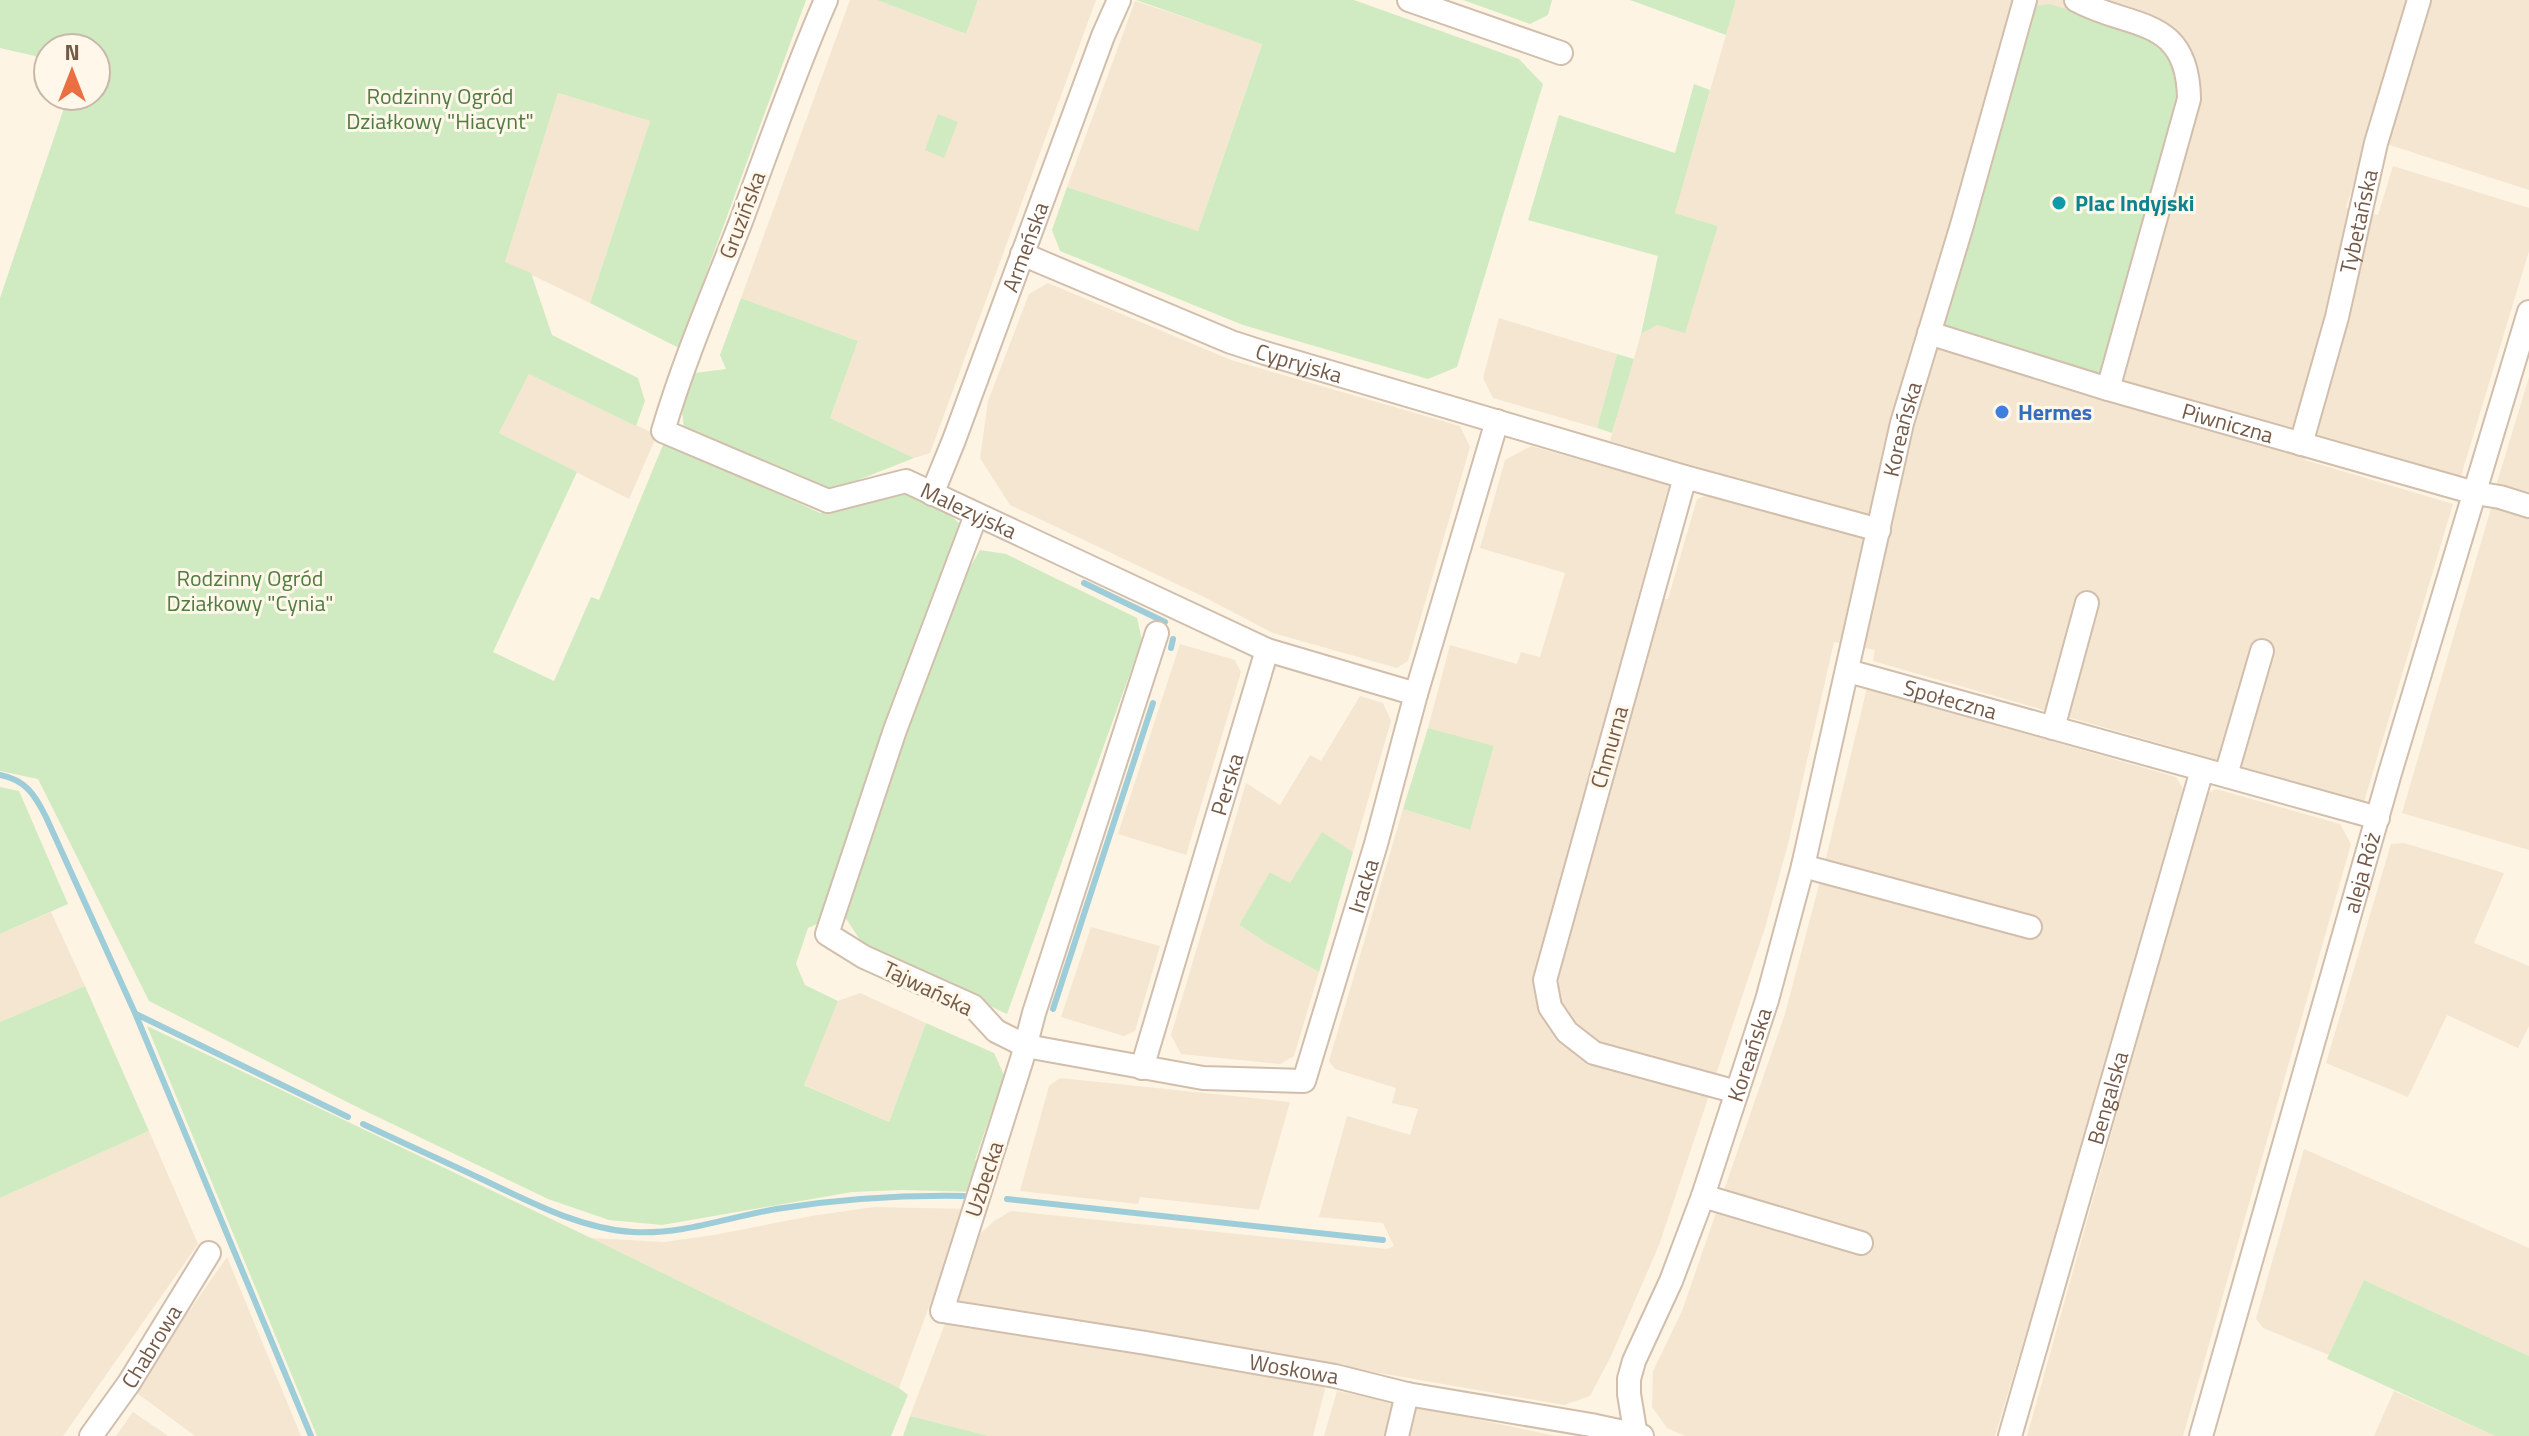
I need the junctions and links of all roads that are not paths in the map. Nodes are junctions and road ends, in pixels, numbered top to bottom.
1 (826, 0) edge
2 (1119, 0) edge
3 (1409, 0) edge
4 (2025, 0) edge
5 (2076, 0) edge
6 (2419, 0) edge
7 (1561, 53) dead end
8 (1022, 254) junction
9 (2529, 312) edge
10 (1929, 333) junction
11 (2108, 389) junction
12 (1497, 421) junction
13 (663, 431) joint
14 (2301, 444) junction
15 (1685, 477) junction
16 (2475, 493) junction
17 (932, 494) junction
18 (2529, 506) edge
19 (976, 515) junction
20 (1879, 530) junction
21 (2087, 603) dead end
22 (1157, 633) dead end
23 (1267, 650) junction
24 (2262, 651) dead end
25 (1848, 671) junction
26 (1416, 694) junction
27 (2053, 728) junction
28 (2202, 770) junction
29 (2226, 775) junction
30 (2378, 818) junction
31 (1803, 866) junction
32 (2030, 927) dead end
33 (1026, 1046) junction
34 (1142, 1068) junction
35 (1737, 1092) junction
36 (1703, 1196) junction
37 (1861, 1243) dead end
38 (209, 1253) dead end
39 (942, 1311) joint
40 (1407, 1394) junction
41 (2011, 1430) edge
42 (1638, 1435) edge
43 (91, 1436) edge
44 (1397, 1436) edge
45 (2201, 1436) edge

1 - 13 street, Gruzińska
2 - 8 street, Armeńska
3 - 7 street
4 - 10 street, Koreańska
5 - 11 street
6 - 14 street, Tybetańska
8 - 12 street, Cypryjska
8 - 17 street, Armeńska
9 - 16 street, aleja Róż
10 - 11 street, Piwniczna
10 - 20 street, Koreańska
11 - 14 street, Piwniczna
12 - 15 street, Cypryjska
12 - 26 street, Iracka
13 - 17 street, Malezyjska
14 - 16 street, Piwniczna
15 - 20 street
15 - 35 street, Chmurna
16 - 18 street, Piwniczna
16 - 30 street, aleja Róż
17 - 19 street, Malezyjska
19 - 23 street, Malezyjska
19 - 33 street, Tajwańska
20 - 25 street, Koreańska
21 - 27 street
22 - 33 street, Uzbecka
23 - 26 street
23 - 34 street, Perska
24 - 29 street
25 - 27 street, Społeczna
25 - 31 street, Koreańska
26 - 34 street, Iracka
27 - 28 street, Społeczna
28 - 29 street, Społeczna
28 - 41 street, Bengalska
29 - 30 street, Społeczna
30 - 45 street, aleja Róż
31 - 32 street
31 - 35 street, Koreańska
33 - 34 street, Iracka
33 - 39 street, Uzbecka
35 - 36 street, Koreańska
36 - 37 street
36 - 42 street, Koreańska
38 - 43 street, Chabrowa
39 - 40 street, Woskowa
40 - 42 street, Woskowa
40 - 44 street

